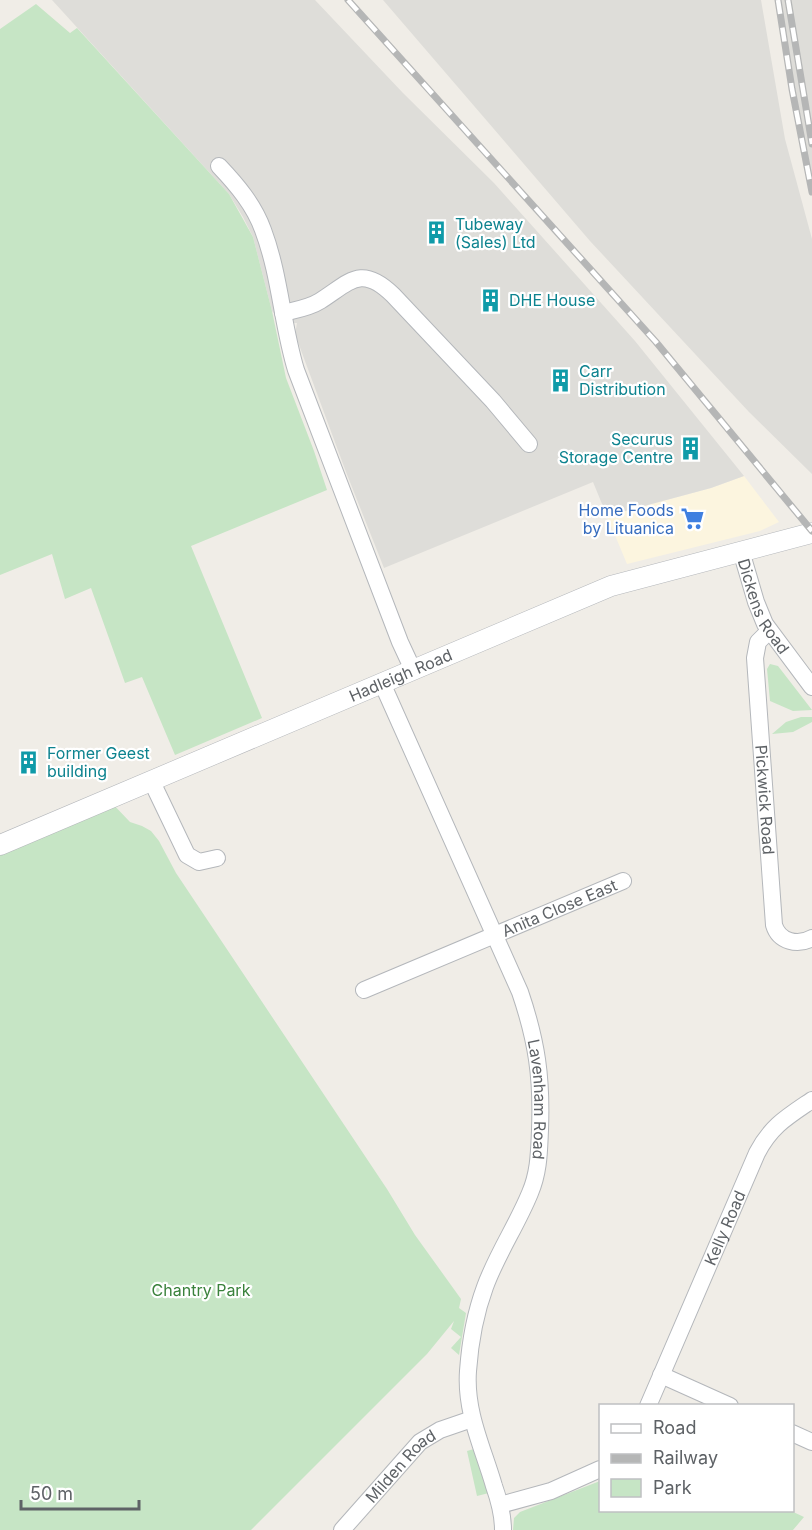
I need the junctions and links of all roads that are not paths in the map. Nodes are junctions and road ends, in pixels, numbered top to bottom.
1 (219, 166) dead end
2 (283, 313) junction
3 (530, 444) dead end
4 (812, 533) edge
5 (741, 551) junction
6 (769, 631) junction
7 (413, 670) junction
8 (382, 683) junction
9 (812, 687) edge
10 (152, 782) junction
11 (0, 845) edge
12 (217, 858) dead end
13 (623, 881) dead end
14 (494, 935) junction
15 (812, 938) edge
16 (364, 990) dead end
17 (812, 1100) edge
18 (661, 1375) junction
19 (649, 1404) edge
20 (726, 1404) edge
21 (472, 1419) junction
22 (794, 1434) edge
23 (812, 1442) edge
24 (599, 1469) edge
25 (500, 1505) junction
26 (342, 1530) edge
27 (503, 1530) edge

1 - 2 street
2 - 3 street
2 - 7 street
4 - 5 street, Hadleigh Road
5 - 6 street, Dickens Road
5 - 7 street, Hadleigh Road
6 - 9 street, Dickens Road
6 - 15 street, Pickwick Road
7 - 8 street, Hadleigh Road
8 - 10 street, Hadleigh Road
8 - 14 street, Lavenham Road
10 - 11 street, Hadleigh Road
10 - 12 street
13 - 14 street, Anita Close East
14 - 16 street, Anita Close East
14 - 21 street, Lavenham Road
17 - 18 street, Kelly Road
18 - 19 street, Kelly Road
18 - 20 street
21 - 25 street, Lavenham Road
21 - 26 street, Milden Road
22 - 23 street
24 - 25 street
25 - 27 street, Lavenham Road

